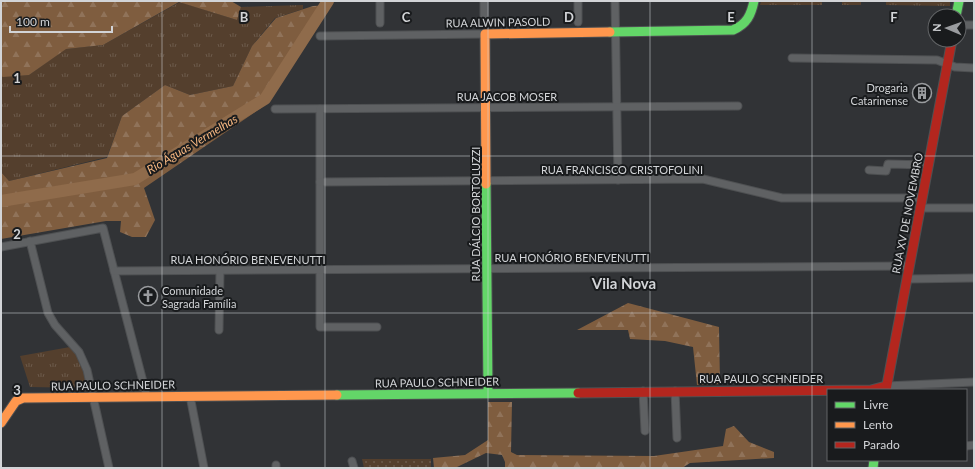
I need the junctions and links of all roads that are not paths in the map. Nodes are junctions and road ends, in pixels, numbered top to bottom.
1 (380, 1) edge
2 (484, 1) edge
3 (578, 1) edge
4 (615, 1) edge
5 (754, 1) edge
6 (484, 18) dead end
7 (578, 22) dead end
8 (380, 23) dead end
9 (616, 32) junction
10 (485, 34) junction
11 (320, 36) dead end
12 (951, 48) edge
13 (792, 58) dead end
14 (948, 63) junction
15 (974, 68) edge
16 (738, 106) dead end
17 (617, 107) junction
18 (486, 108) junction
19 (275, 109) dead end
20 (320, 109) junction
21 (928, 164) junction
22 (869, 170) dead end
23 (486, 180) junction
24 (618, 180) junction
25 (320, 182) junction
26 (922, 198) junction
27 (920, 208) junction
28 (974, 208) edge
29 (30, 241) junction
30 (1, 247) edge
31 (909, 266) junction
32 (487, 268) junction
33 (320, 269) junction
34 (220, 270) junction
35 (114, 271) junction
36 (974, 278) edge
37 (906, 279) junction
38 (377, 327) dead end
39 (219, 330) dead end
40 (974, 382) edge
41 (886, 388) edge
42 (827, 390) edge
43 (643, 391) junction
44 (675, 391) junction
45 (488, 393) junction
46 (190, 396) junction
47 (94, 397) junction
48 (147, 397) junction
49 (1, 423) edge
50 (645, 431) dead end
51 (677, 438) dead end
52 (109, 468) edge
53 (204, 468) edge

1 - 8 street
2 - 6 street
3 - 7 street
4 - 9 street
5 - 9 street, RUA ALWIN PASOLD
9 - 10 street, RUA ALWIN PASOLD
9 - 17 street
10 - 11 street, RUA ALWIN PASOLD
10 - 18 street, RUA DÁLCIO BORTOLUZZI
12 - 14 street, RUA XV DE NOVEMBRO
13 - 14 street
14 - 15 street
14 - 21 street, RUA XV DE NOVEMBRO
16 - 17 street, RUA JACOB MOSER
17 - 18 street, RUA JACOB MOSER
17 - 24 street
18 - 20 street, RUA JACOB MOSER
18 - 23 street, RUA DÁLCIO BORTOLUZZI
19 - 20 street, RUA JACOB MOSER
20 - 25 street
21 - 22 street
21 - 26 street, RUA XV DE NOVEMBRO
23 - 24 street, RUA FRANCISCO CRISTOFOLINI
23 - 25 street, RUA FRANCISCO CRISTOFOLINI
23 - 32 street, RUA DÁLCIO BORTOLUZZI
24 - 26 street, RUA FRANCISCO CRISTOFOLINI
25 - 33 street
26 - 27 street, RUA XV DE NOVEMBRO
27 - 28 street
27 - 31 street, RUA XV DE NOVEMBRO
29 - 30 street
29 - 35 street
29 - 47 street
31 - 32 street, RUA HONÓRIO BENEVENUTTI
31 - 37 street, RUA XV DE NOVEMBRO
32 - 33 street, RUA HONÓRIO BENEVENUTTI
32 - 45 street, RUA DÁLCIO BORTOLUZZI
33 - 34 street, RUA HONÓRIO BENEVENUTTI
33 - 38 street
34 - 35 street, RUA HONÓRIO BENEVENUTTI
34 - 39 street
35 - 48 street
36 - 37 street
37 - 41 street, RUA XV DE NOVEMBRO
40 - 41 street
42 - 44 street, RUA PAULO SCHNEIDER
43 - 44 street, RUA PAULO SCHNEIDER
43 - 45 street, RUA PAULO SCHNEIDER
43 - 50 street
44 - 51 street
45 - 46 street, RUA PAULO SCHNEIDER
46 - 48 street, RUA PAULO SCHNEIDER
46 - 53 street
47 - 48 street, RUA PAULO SCHNEIDER
47 - 49 street, RUA PAULO SCHNEIDER
47 - 52 street

